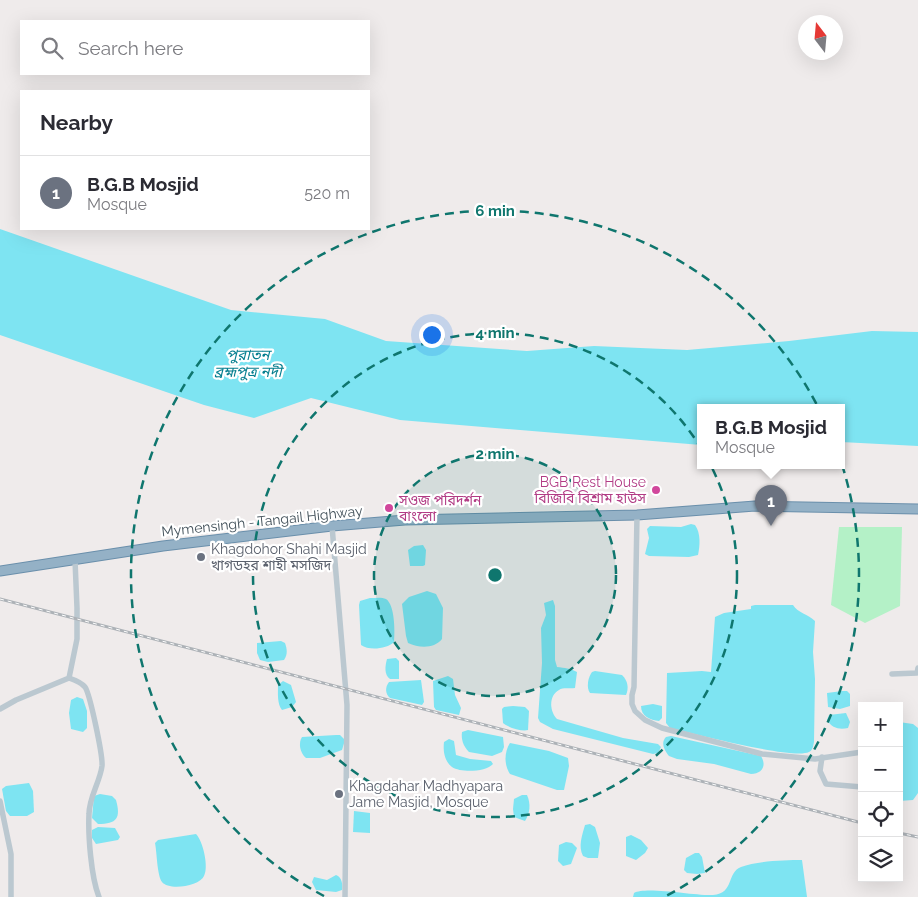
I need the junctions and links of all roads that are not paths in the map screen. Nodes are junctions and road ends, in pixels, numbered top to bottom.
1 (918, 509) edge
2 (637, 515) junction
3 (332, 526) junction
4 (75, 560) junction
5 (0, 571) edge
6 (918, 668) edge
7 (892, 674) dead end
8 (69, 678) junction
9 (0, 709) edge
10 (858, 753) edge
11 (822, 758) junction
12 (858, 786) edge
13 (0, 801) edge
14 (11, 897) edge
15 (100, 897) edge
16 (345, 897) edge

1 - 2 highway, Mymensingh - Tangail Highway
2 - 3 highway, Mymensingh - Tangail Highway
2 - 11 street
3 - 4 highway, Mymensingh - Tangail Highway
3 - 16 street
4 - 5 highway, Mymensingh - Tangail Highway
4 - 8 street
6 - 7 street
8 - 9 street
8 - 15 street
10 - 11 street
11 - 12 street
13 - 14 street

